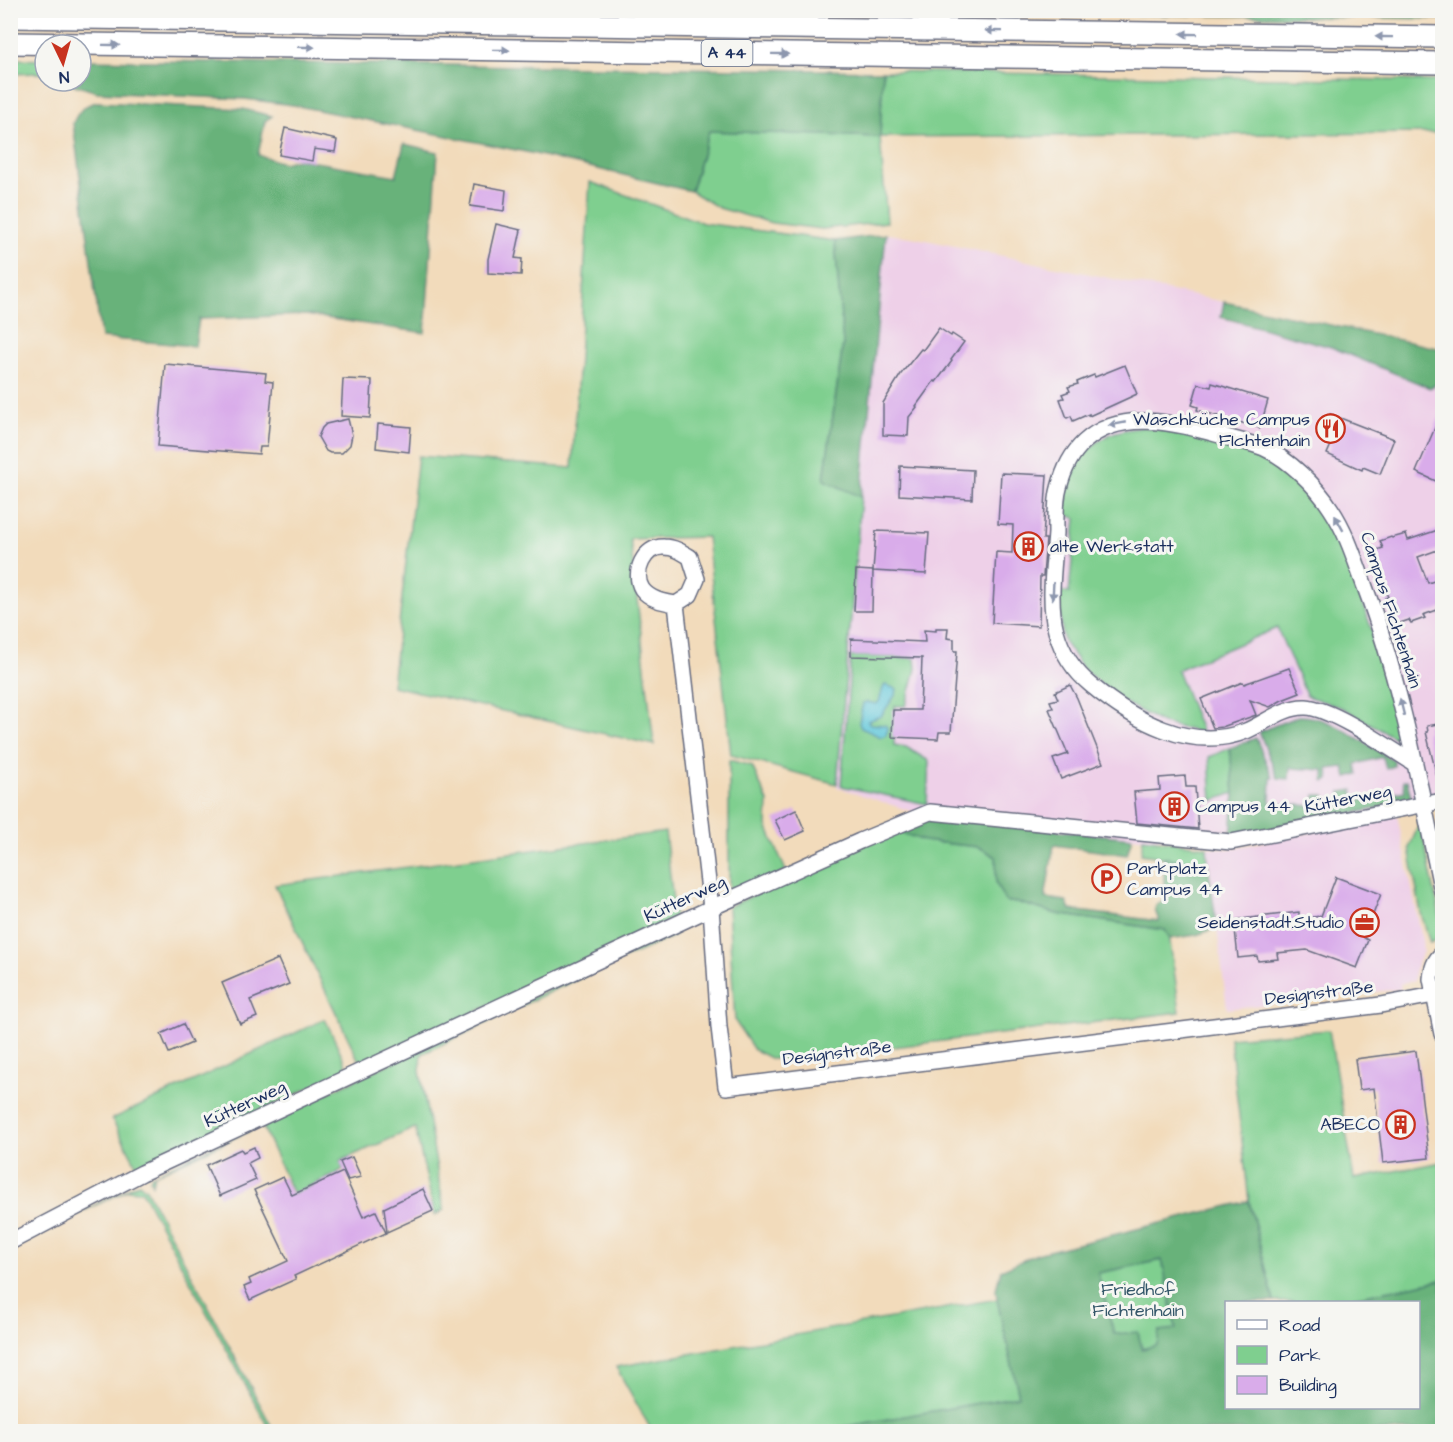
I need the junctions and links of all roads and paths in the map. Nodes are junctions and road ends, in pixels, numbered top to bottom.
1 (10, 17) edge
2 (1443, 37) edge
3 (10, 43) edge
4 (1443, 63) edge
5 (676, 604) dead end
6 (1415, 764) junction
7 (1443, 801) edge
8 (1424, 804) junction
9 (1443, 891) edge
10 (711, 908) junction
11 (1443, 954) edge
12 (1434, 995) junction
13 (1443, 1034) edge
14 (10, 1242) edge

2 -> 1 highway, A 44
3 -> 4 highway, A 44
5 - 10 street, Designstraße
6 -> 6 street, Campus Fichtenhain
6 - 8 street, Campus Fichtenhain
7 - 8 street
8 - 9 street, Campus Fichtenhain
8 - 10 street, Kütterweg
10 - 12 street, Designstraße
10 - 14 street, Kütterweg
11 - 12 street
12 - 13 street

